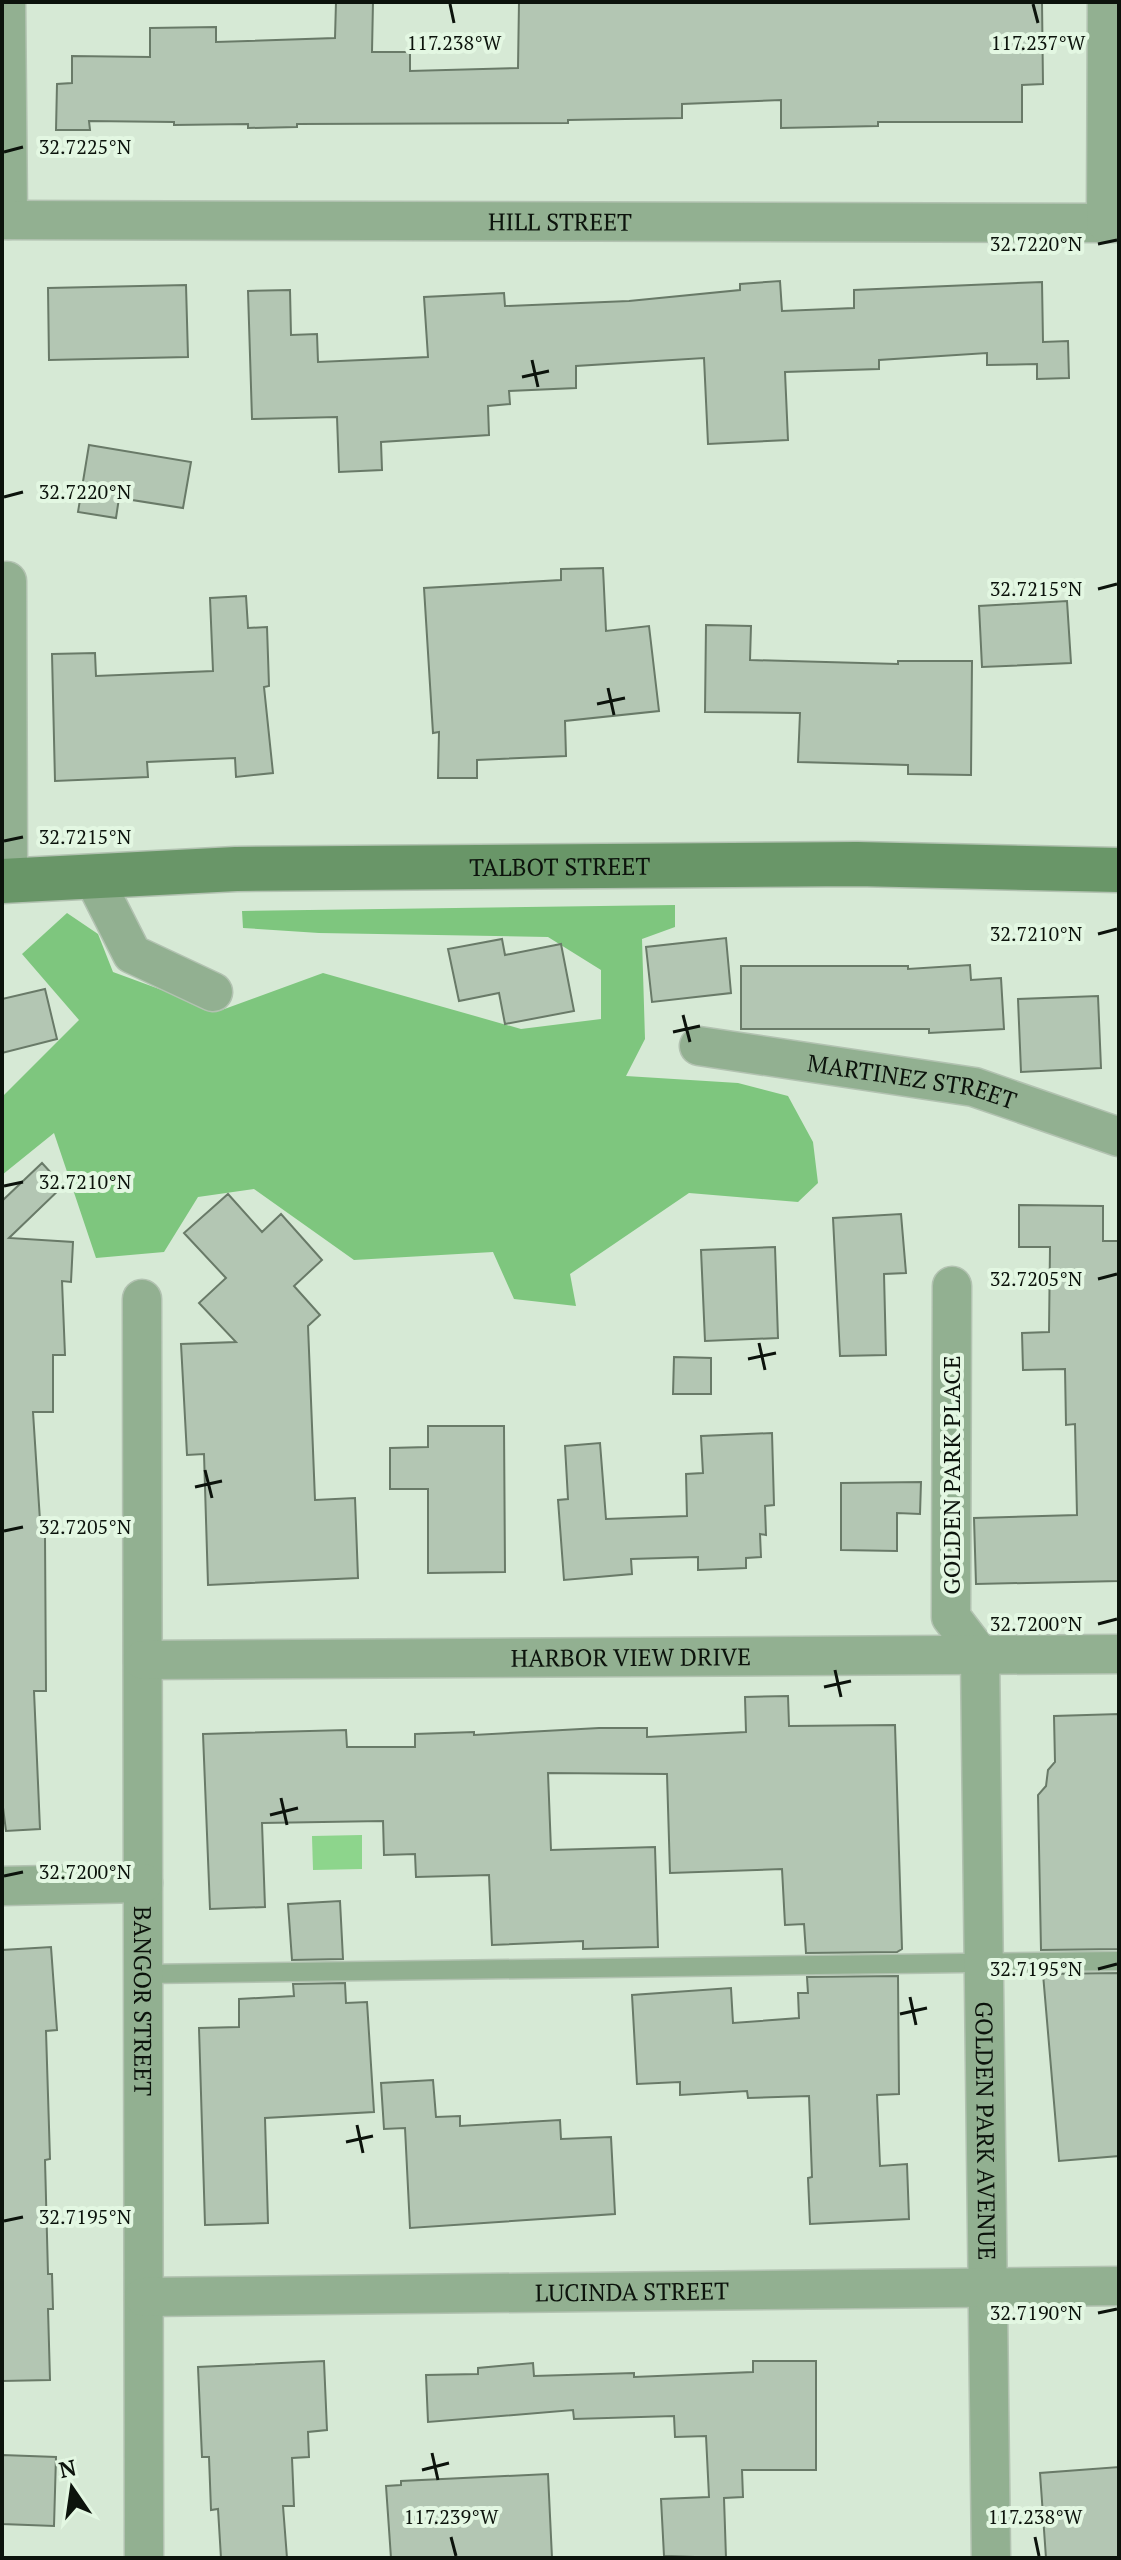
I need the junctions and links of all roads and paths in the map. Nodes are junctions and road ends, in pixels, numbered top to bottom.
1 (6, 2) edge
2 (1107, 2) edge
3 (5, 220) edge
4 (1112, 223) edge
5 (7, 581) dead end
6 (1119, 870) edge
7 (93, 877) junction
8 (5, 881) edge
9 (213, 992) dead end
10 (699, 1046) dead end
11 (1119, 1137) edge
12 (952, 1286) dead end
13 (142, 1299) dead end
14 (1119, 1654) edge
15 (980, 1655) junction
16 (143, 1660) junction
17 (143, 1883) junction
18 (2, 1886) edge
19 (983, 1960) junction
20 (1119, 1961) edge
21 (143, 1974) junction
22 (1119, 2286) edge
23 (988, 2288) junction
24 (144, 2297) junction
25 (144, 2558) edge
26 (991, 2558) edge

1 - 3 street
2 - 4 street
3 - 4 street, HILL STREET
5 - 8 street
6 - 7 main road, TALBOT STREET
7 - 8 main road, TALBOT STREET
7 - 9 street
10 - 11 street, MARTINEZ STREET
12 - 15 street, GOLDEN PARK PLACE
13 - 16 street, BANGOR STREET
14 - 15 street, HARBOR VIEW DRIVE
15 - 16 street, HARBOR VIEW DRIVE
15 - 19 street, GOLDEN PARK AVENUE
16 - 17 street, BANGOR STREET
17 - 18 street
17 - 21 street, BANGOR STREET
19 - 20 lane
19 - 21 lane
19 - 23 street, GOLDEN PARK AVENUE
21 - 24 street, BANGOR STREET
22 - 23 street, LUCINDA STREET
23 - 24 street, LUCINDA STREET
23 - 26 street, GOLDEN PARK AVENUE
24 - 25 street, BANGOR STREET

